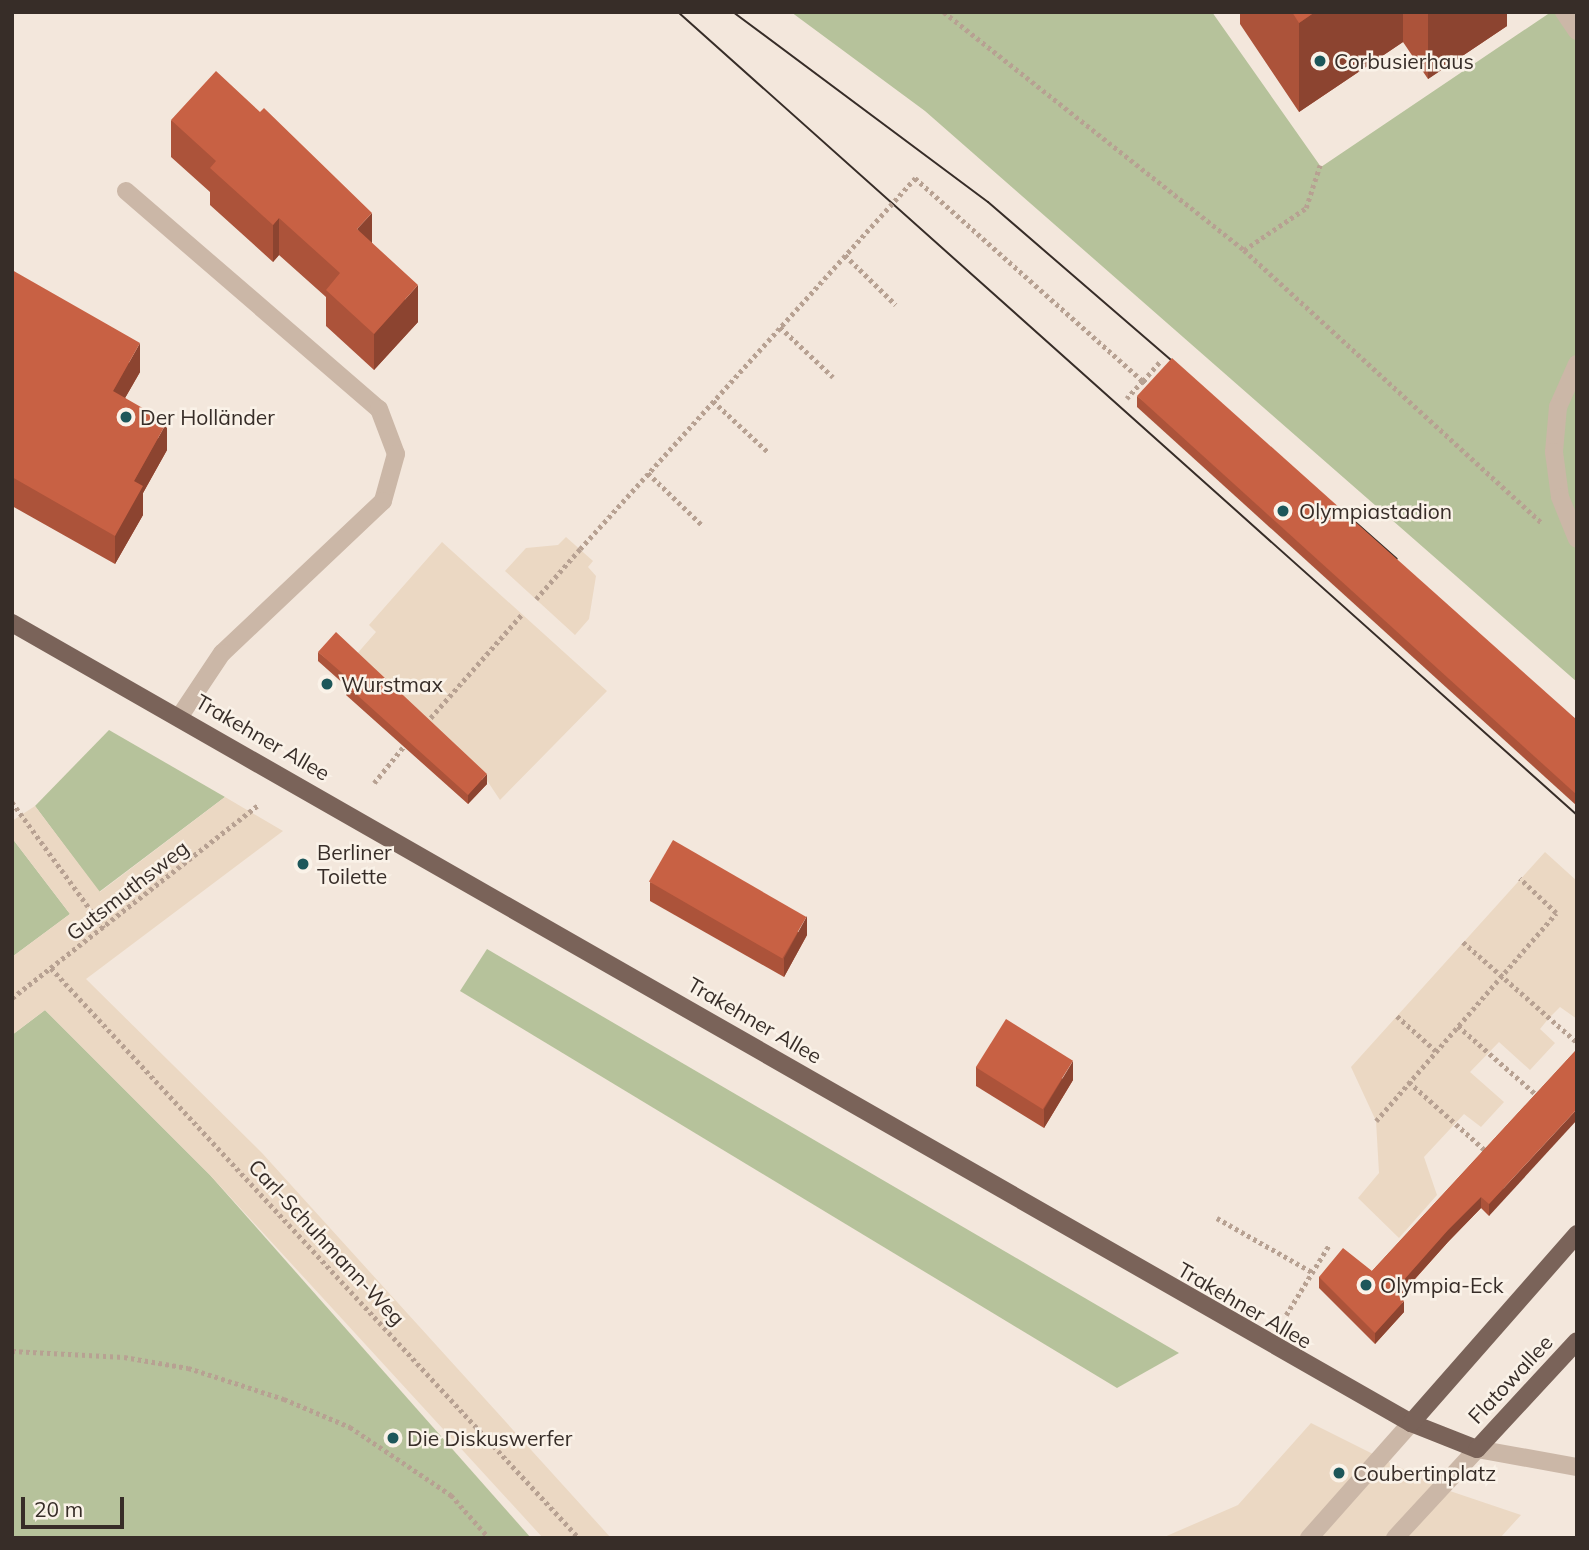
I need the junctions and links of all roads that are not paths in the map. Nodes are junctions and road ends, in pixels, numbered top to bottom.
1 (1564, 12) edge
2 (1577, 31) edge
3 (126, 191) dead end
4 (1577, 364) edge
5 (1573, 533) edge
6 (12, 623) edge
7 (180, 716) junction
8 (1577, 1234) edge
9 (1577, 1341) edge
10 (1411, 1423) junction
11 (1477, 1449) junction
12 (1577, 1467) edge
13 (1309, 1538) edge
14 (1395, 1538) edge

1 - 2 street
3 - 7 street
4 - 5 street
6 - 7 main road, Trakehner Allee
7 - 10 main road, Trakehner Allee
8 - 10 main road
9 - 11 main road, Flatowallee
10 - 11 main road, Trakehner Allee
10 - 13 street
11 - 12 street
11 - 14 street

